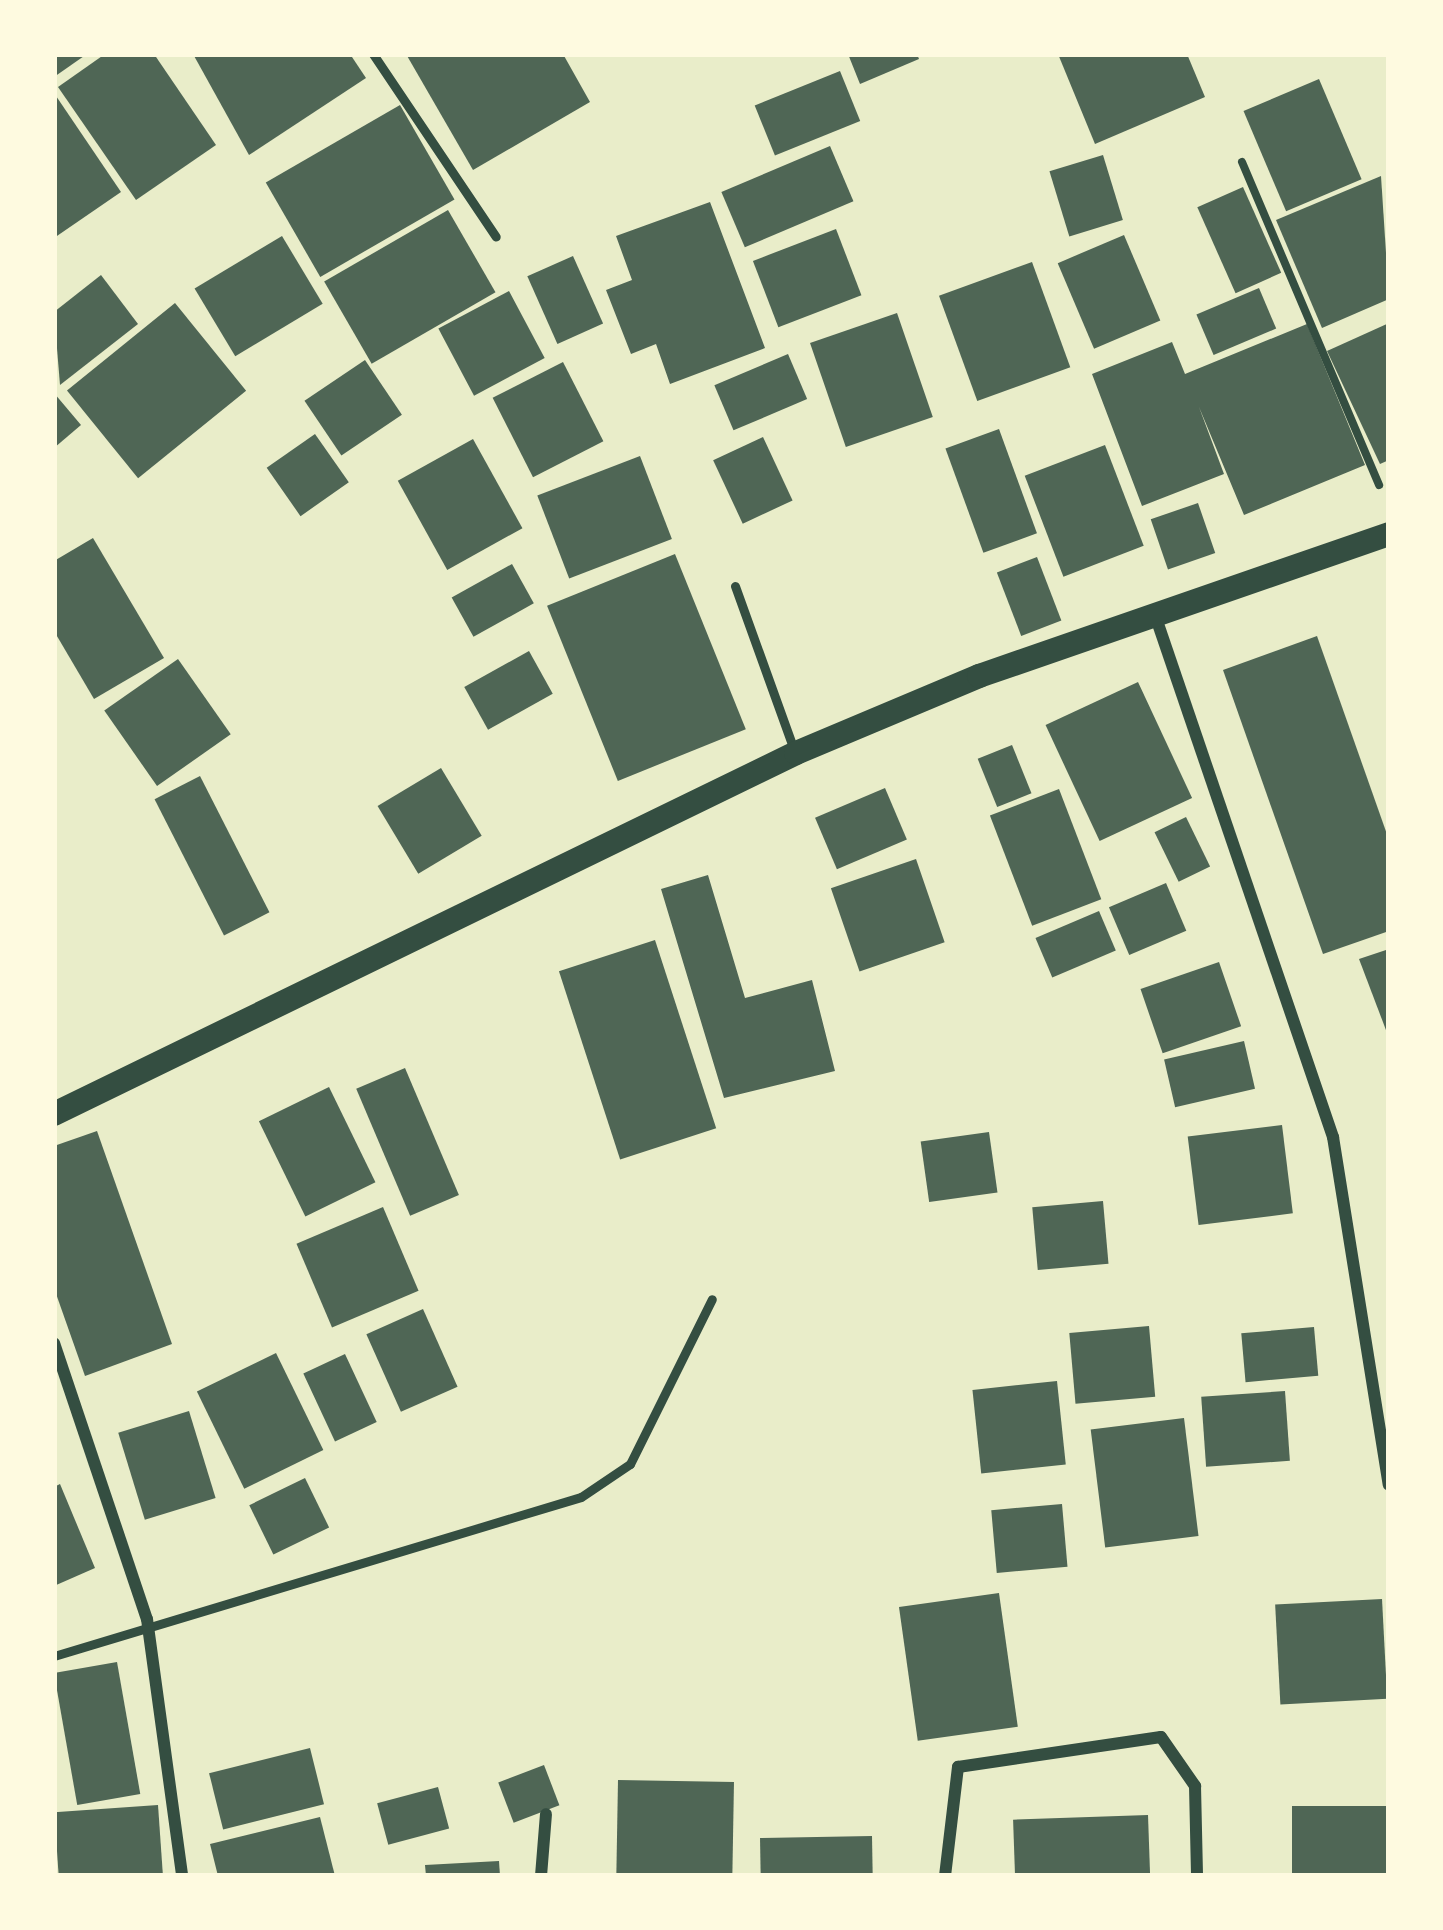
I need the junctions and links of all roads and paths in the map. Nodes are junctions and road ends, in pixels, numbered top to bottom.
1 (373, 54) edge
2 (1242, 162) dead end
3 (496, 237) dead end
4 (1389, 508) edge
5 (1389, 534) edge
6 (735, 586) dead end
7 (1154, 614) junction
8 (796, 753) junction
9 (54, 1114) edge
10 (712, 1299) dead end
11 (54, 1343) edge
12 (1389, 1485) edge
13 (147, 1619) junction
14 (54, 1656) edge
15 (545, 1814) dead end
16 (182, 1876) edge
17 (541, 1876) edge
18 (945, 1876) edge
19 (1197, 1876) edge

1 - 3 lane
2 - 4 path
5 - 7 main road
6 - 8 lane
7 - 8 main road
7 - 12 street
8 - 9 main road
10 - 13 lane
11 - 13 street
13 - 14 lane
13 - 16 street
15 - 17 street
18 - 19 street

